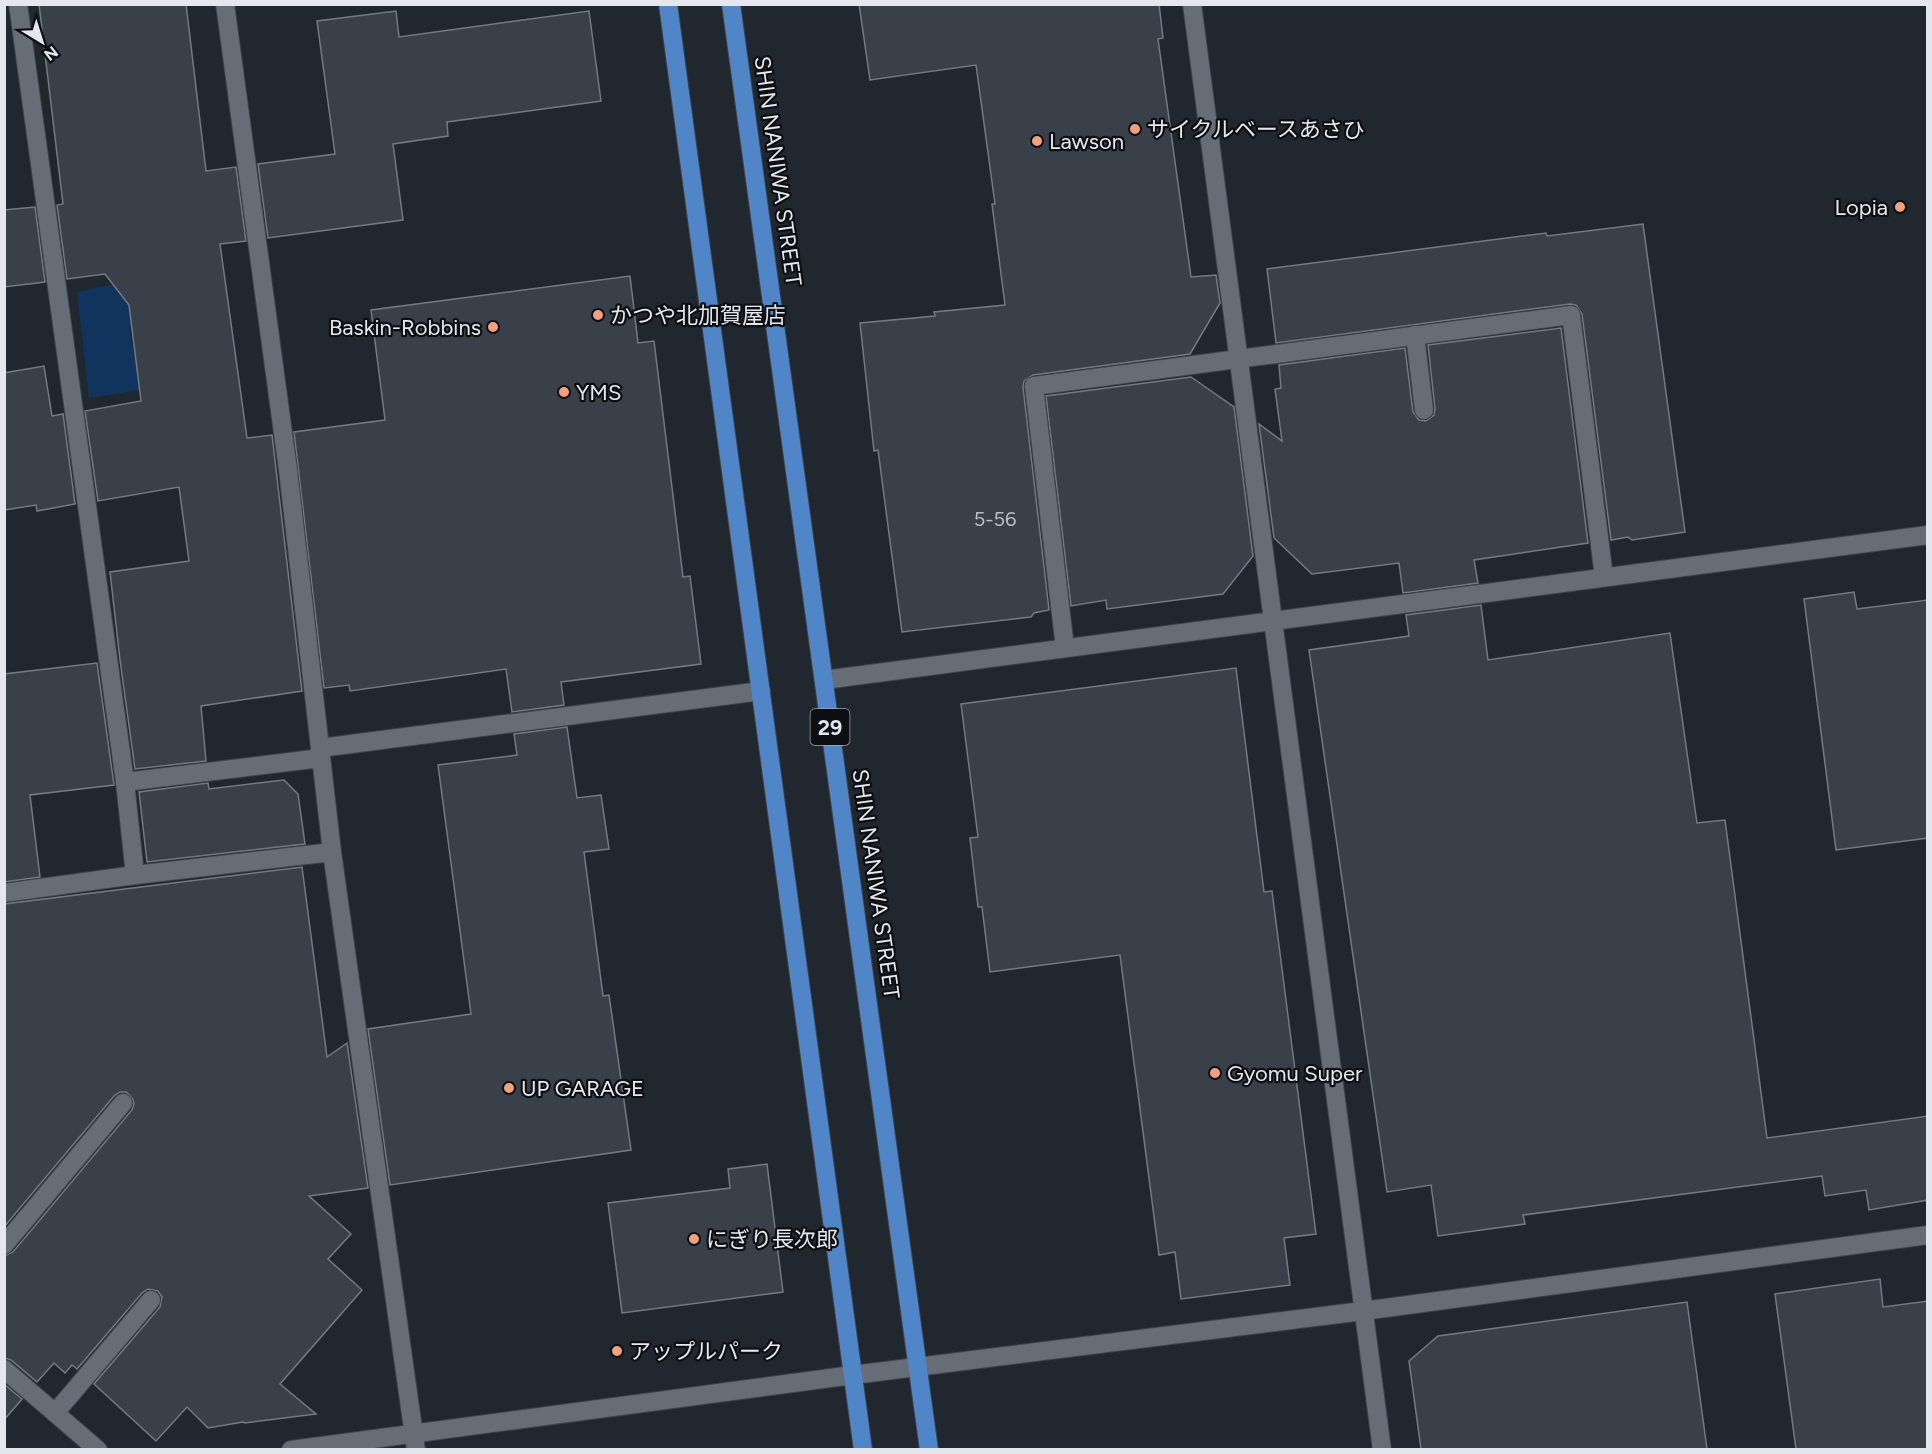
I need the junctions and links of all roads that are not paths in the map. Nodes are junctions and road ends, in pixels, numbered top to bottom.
1 (18, 4) edge
2 (225, 4) edge
3 (668, 4) edge
4 (731, 4) edge
5 (1192, 4) edge
6 (1414, 335) junction
7 (1239, 359) junction
8 (1424, 410) dead end
9 (1928, 535) edge
10 (1604, 577) junction
11 (1273, 621) junction
12 (1065, 648) junction
13 (824, 680) junction
14 (761, 691) junction
15 (321, 753) junction
16 (125, 782) junction
17 (332, 852) junction
18 (135, 875) junction
19 (4, 893) edge
20 (123, 1103) dead end
21 (1928, 1235) edge
22 (4, 1245) edge
23 (151, 1300) dead end
24 (1363, 1311) junction
25 (918, 1368) junction
26 (4, 1369) edge
27 (854, 1375) junction
28 (55, 1413) junction
29 (415, 1442) edge
30 (98, 1449) edge
31 (291, 1449) edge
32 (863, 1449) edge
33 (929, 1449) edge
34 (1382, 1449) edge

1 - 16 street
2 - 15 street
3 - 14 main road
4 - 13 main road, SHIN NANIWA STREET / 29
5 - 7 street
6 - 7 street
6 - 8 street
6 - 10 street
7 - 11 street
7 - 12 street
9 - 10 street
10 - 11 street
11 - 12 street
11 - 24 street
12 - 13 street
13 - 25 main road, SHIN NANIWA STREET / 29
14 - 15 street
14 - 27 main road
15 - 16 street
15 - 17 street
16 - 18 street
17 - 18 street
17 - 29 street
18 - 19 street
20 - 22 street
21 - 24 street
23 - 28 street
24 - 25 street
24 - 34 street
25 - 27 street
25 - 33 main road, SHIN NANIWA STREET / 29
26 - 28 street
27 - 29 street
27 - 32 main road
28 - 30 street
29 - 31 street

